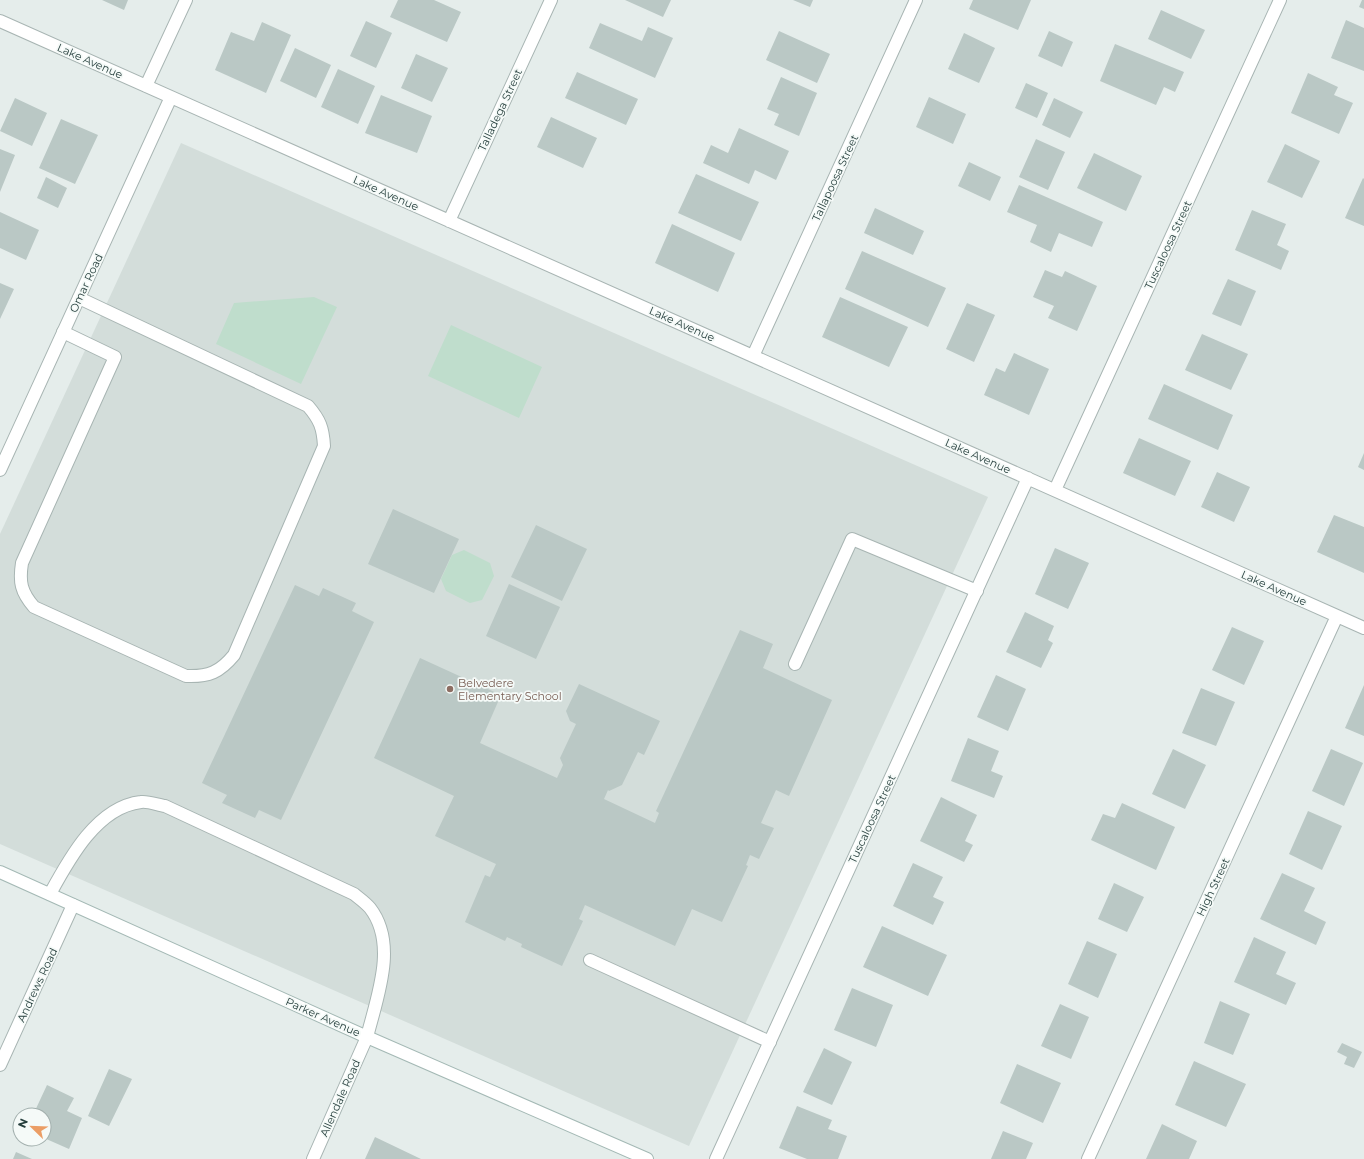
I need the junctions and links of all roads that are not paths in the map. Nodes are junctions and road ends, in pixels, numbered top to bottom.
1 (186, 0) edge
2 (551, 0) edge
3 (916, 0) edge
4 (1280, 0) edge
5 (0, 21) edge
6 (146, 86) junction
7 (171, 97) junction
8 (449, 221) junction
9 (79, 298) junction
10 (63, 332) junction
11 (753, 356) junction
12 (0, 470) edge
13 (1028, 478) junction
14 (1055, 490) junction
15 (977, 591) junction
16 (1337, 616) junction
17 (1364, 628) edge
18 (795, 664) dead end
19 (0, 872) edge
20 (50, 894) junction
21 (73, 905) junction
22 (590, 960) dead end
23 (367, 1037) junction
24 (770, 1042) junction
25 (0, 1065) edge
26 (313, 1159) edge
27 (647, 1159) edge
28 (716, 1159) edge
29 (1088, 1159) edge

1 - 6 street
2 - 8 street, Talladega Street
3 - 11 street, Tallapoosa Street
4 - 14 street, Tuscaloosa Street
5 - 6 street, Lake Avenue
6 - 7 street, Lake Avenue
7 - 8 street, Lake Avenue
7 - 9 street, Omar Road
8 - 11 street, Lake Avenue
9 - 10 street, Omar Road
9 - 10 street
10 - 12 street, Omar Road
11 - 13 street, Lake Avenue
13 - 14 street, Lake Avenue
13 - 15 street, Tuscaloosa Street
14 - 16 street, Lake Avenue
15 - 18 street
15 - 24 street, Tuscaloosa Street
16 - 17 street, Lake Avenue
16 - 29 street, High Street
19 - 20 street, Parker Avenue
20 - 21 street, Parker Avenue
20 - 23 street, Allendale Road
21 - 23 street, Parker Avenue
21 - 25 street, Andrews Road
22 - 24 street
23 - 26 street, Allendale Road
23 - 27 street, Parker Avenue
24 - 28 street, Tuscaloosa Street

